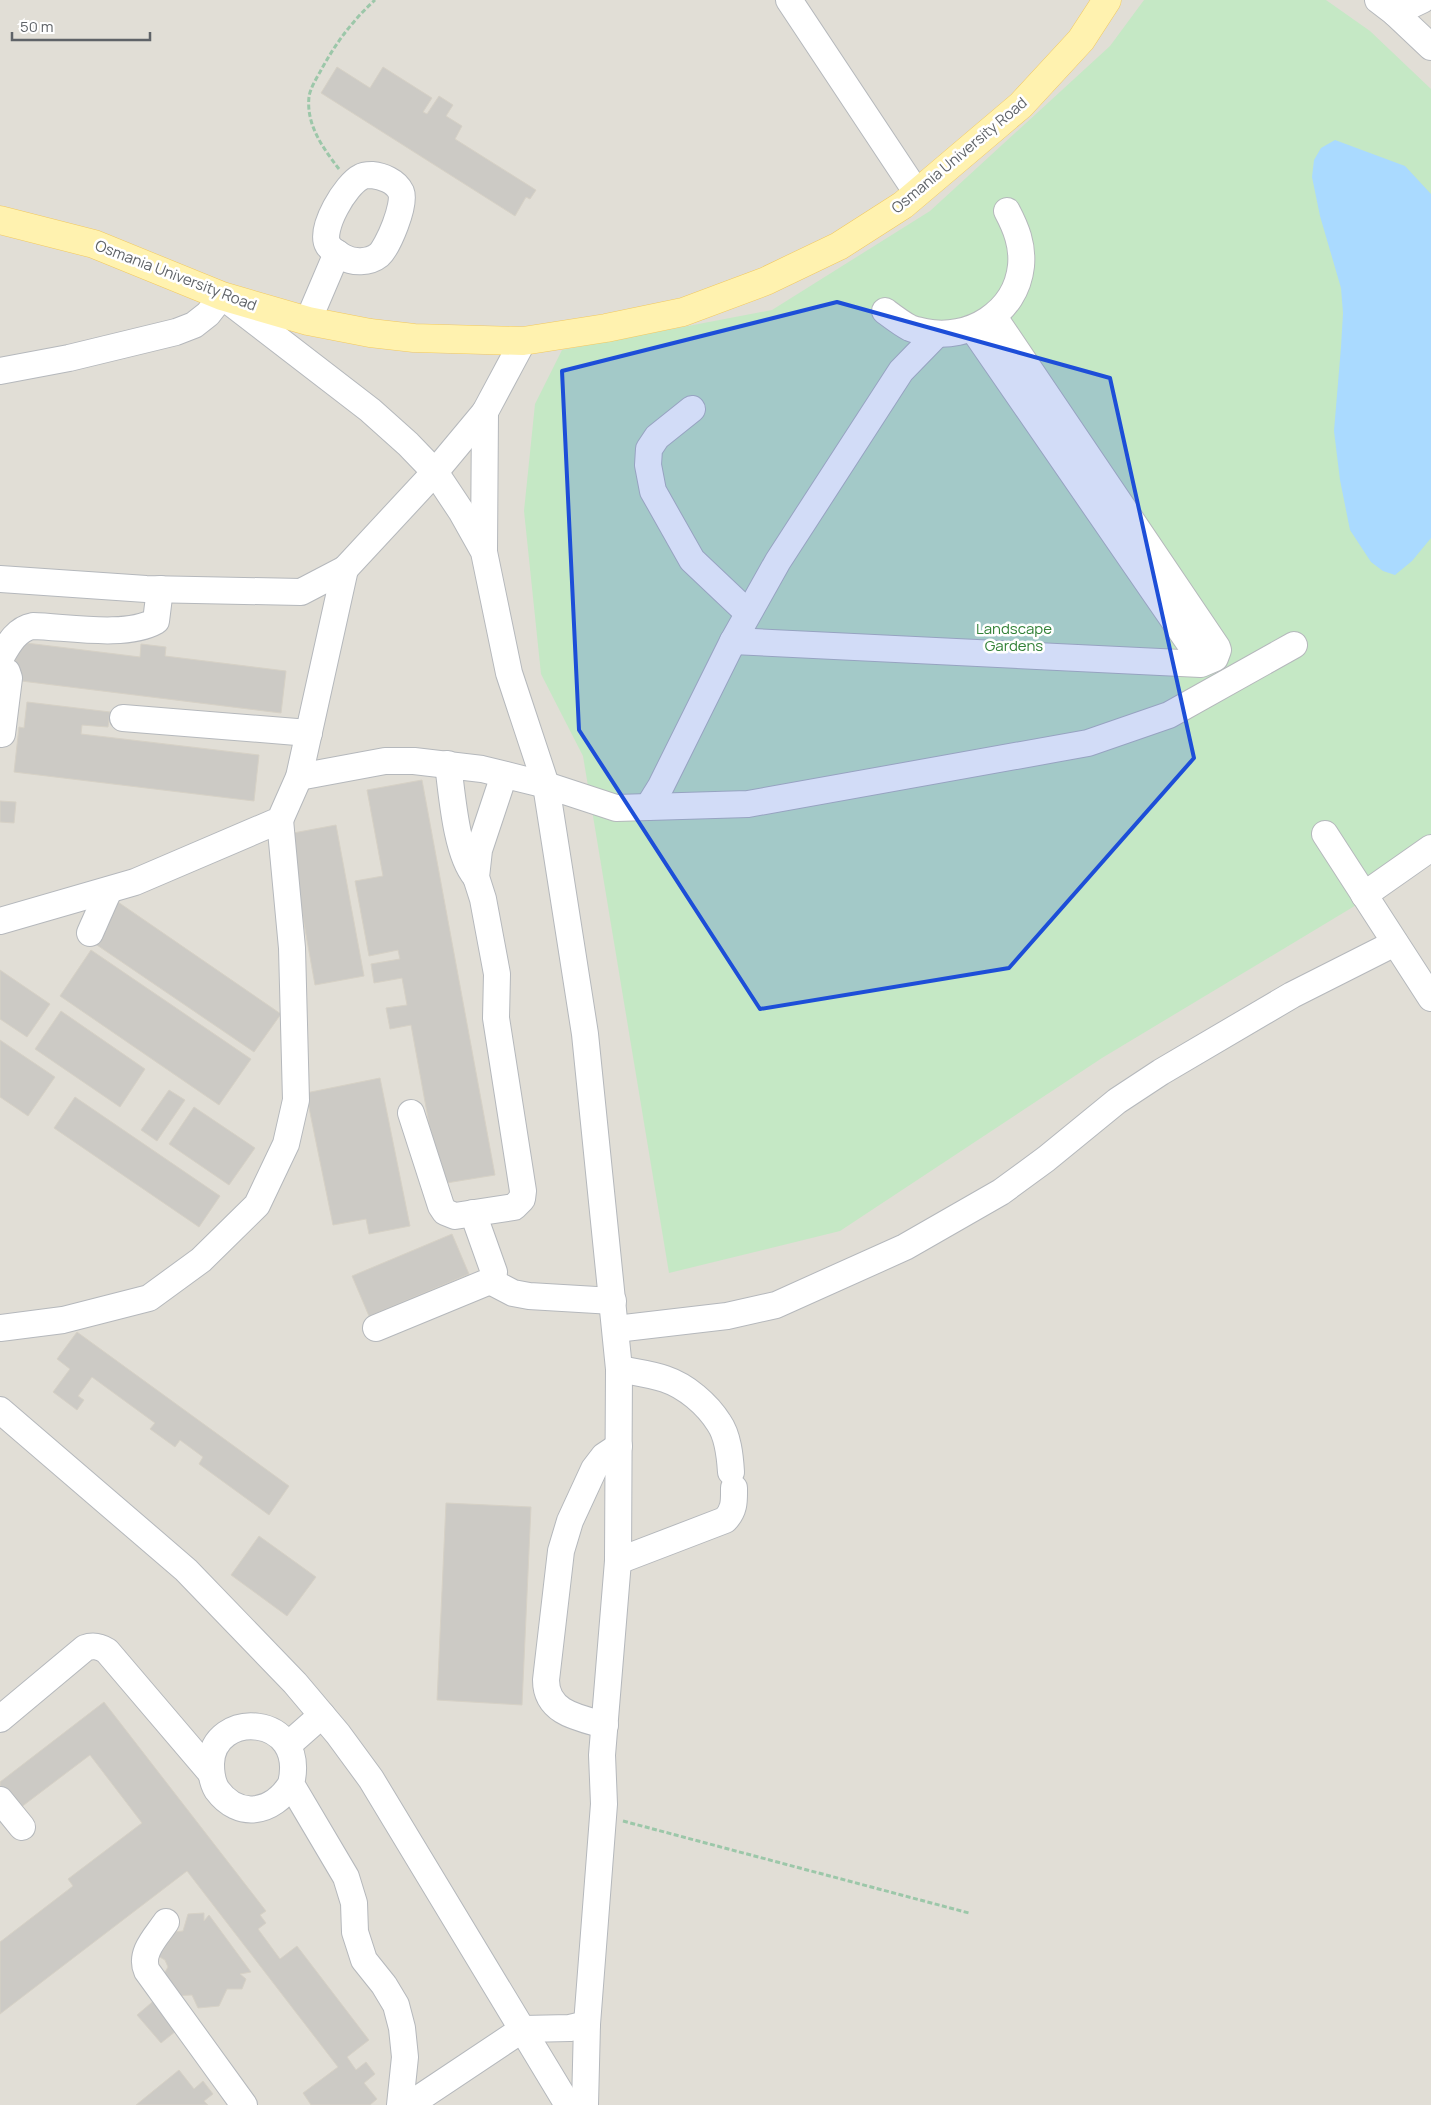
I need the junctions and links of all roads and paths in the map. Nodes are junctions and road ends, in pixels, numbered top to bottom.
1 (376, 0) edge
2 (789, 0) edge
3 (1106, 0) edge
4 (1422, 0) edge
5 (1386, 6) edge
6 (1431, 47) edge
7 (352, 184) junction
8 (917, 192) junction
9 (1008, 210) dead end
10 (0, 220) edge
11 (337, 253) junction
12 (222, 296) junction
13 (885, 311) dead end
14 (308, 321) junction
15 (983, 323) junction
16 (937, 334) junction
17 (523, 340) junction
18 (0, 371) edge
19 (692, 409) dead end
20 (485, 412) junction
21 (435, 472) junction
22 (484, 552) junction
23 (345, 569) junction
24 (0, 579) edge
25 (160, 589) junction
26 (748, 613) junction
27 (733, 641) junction
28 (1294, 645) dead end
29 (0, 660) edge
30 (1209, 660) junction
31 (0, 668) edge
32 (1228, 682) junction
33 (122, 718) dead end
34 (309, 733) junction
35 (2, 734) dead end
36 (448, 764) junction
37 (504, 775) junction
38 (299, 777) junction
39 (546, 785) junction
40 (648, 807) junction
41 (280, 820) junction
42 (1325, 834) dead end
43 (1431, 848) edge
44 (476, 877) junction
45 (109, 890) junction
46 (1364, 895) junction
47 (0, 921) edge
48 (90, 933) dead end
49 (1395, 943) junction
50 (1431, 998) edge
51 (411, 1113) dead end
52 (473, 1213) junction
53 (490, 1281) junction
54 (613, 1301) junction
55 (0, 1328) edge
56 (376, 1328) dead end
57 (616, 1329) junction
58 (619, 1369) junction
59 (0, 1410) edge
60 (619, 1446) junction
61 (618, 1561) junction
62 (322, 1715) junction
63 (0, 1719) edge
64 (605, 1725) junction
65 (288, 1745) junction
66 (210, 1773) junction
67 (291, 1784) junction
68 (0, 1800) edge
69 (603, 1816) junction
70 (22, 1827) dead end
71 (969, 1913) dead end
72 (166, 1922) dead end
73 (587, 2024) junction
74 (523, 2029) junction
75 (244, 2105) edge
76 (400, 2105) edge
77 (409, 2105) edge
78 (568, 2105) edge
79 (585, 2105) edge

1 - 7 path
2 - 8 street
3 - 8 main road, Osmania University Road
4 - 5 street
5 - 6 street
7 - 11 street
7 - 11 street
8 - 17 main road, Osmania University Road
9 - 15 street
10 - 12 main road, Osmania University Road
11 - 14 street
12 - 14 main road, Osmania University Road
12 - 18 street
12 - 21 street
13 - 16 street
14 - 17 main road, Osmania University Road
15 - 16 street
15 - 30 street
16 - 26 street
17 - 20 street
19 - 26 street
20 - 21 street
20 - 22 street
21 - 22 street
21 - 23 street
22 - 39 street
23 - 25 street
23 - 34 street
24 - 25 street
25 - 29 street
26 - 27 street
27 - 30 street
27 - 40 street
28 - 32 street
30 - 32 street
31 - 35 street
32 - 40 street
33 - 34 street
34 - 38 street
36 - 37 street
36 - 38 street
36 - 44 street
37 - 39 street
37 - 44 street
38 - 41 street
39 - 40 street
39 - 54 street
41 - 45 street
41 - 55 street
42 - 46 street
43 - 46 street
44 - 52 street
45 - 47 street
45 - 48 street
46 - 49 street
49 - 50 street
49 - 57 street
51 - 52 street
52 - 53 street
53 - 54 street
53 - 56 street
54 - 57 street
57 - 58 street
58 - 60 street
58 - 61 street
59 - 62 street
60 - 61 street
60 - 64 street
61 - 64 street
62 - 65 street
62 - 74 street
63 - 66 street
64 - 69 street
65 - 66 street
65 - 67 street
66 - 67 street
67 - 76 street
68 - 70 street
69 - 71 path
69 - 73 street
72 - 75 street
73 - 74 street
73 - 79 street
74 - 77 street
74 - 78 street

